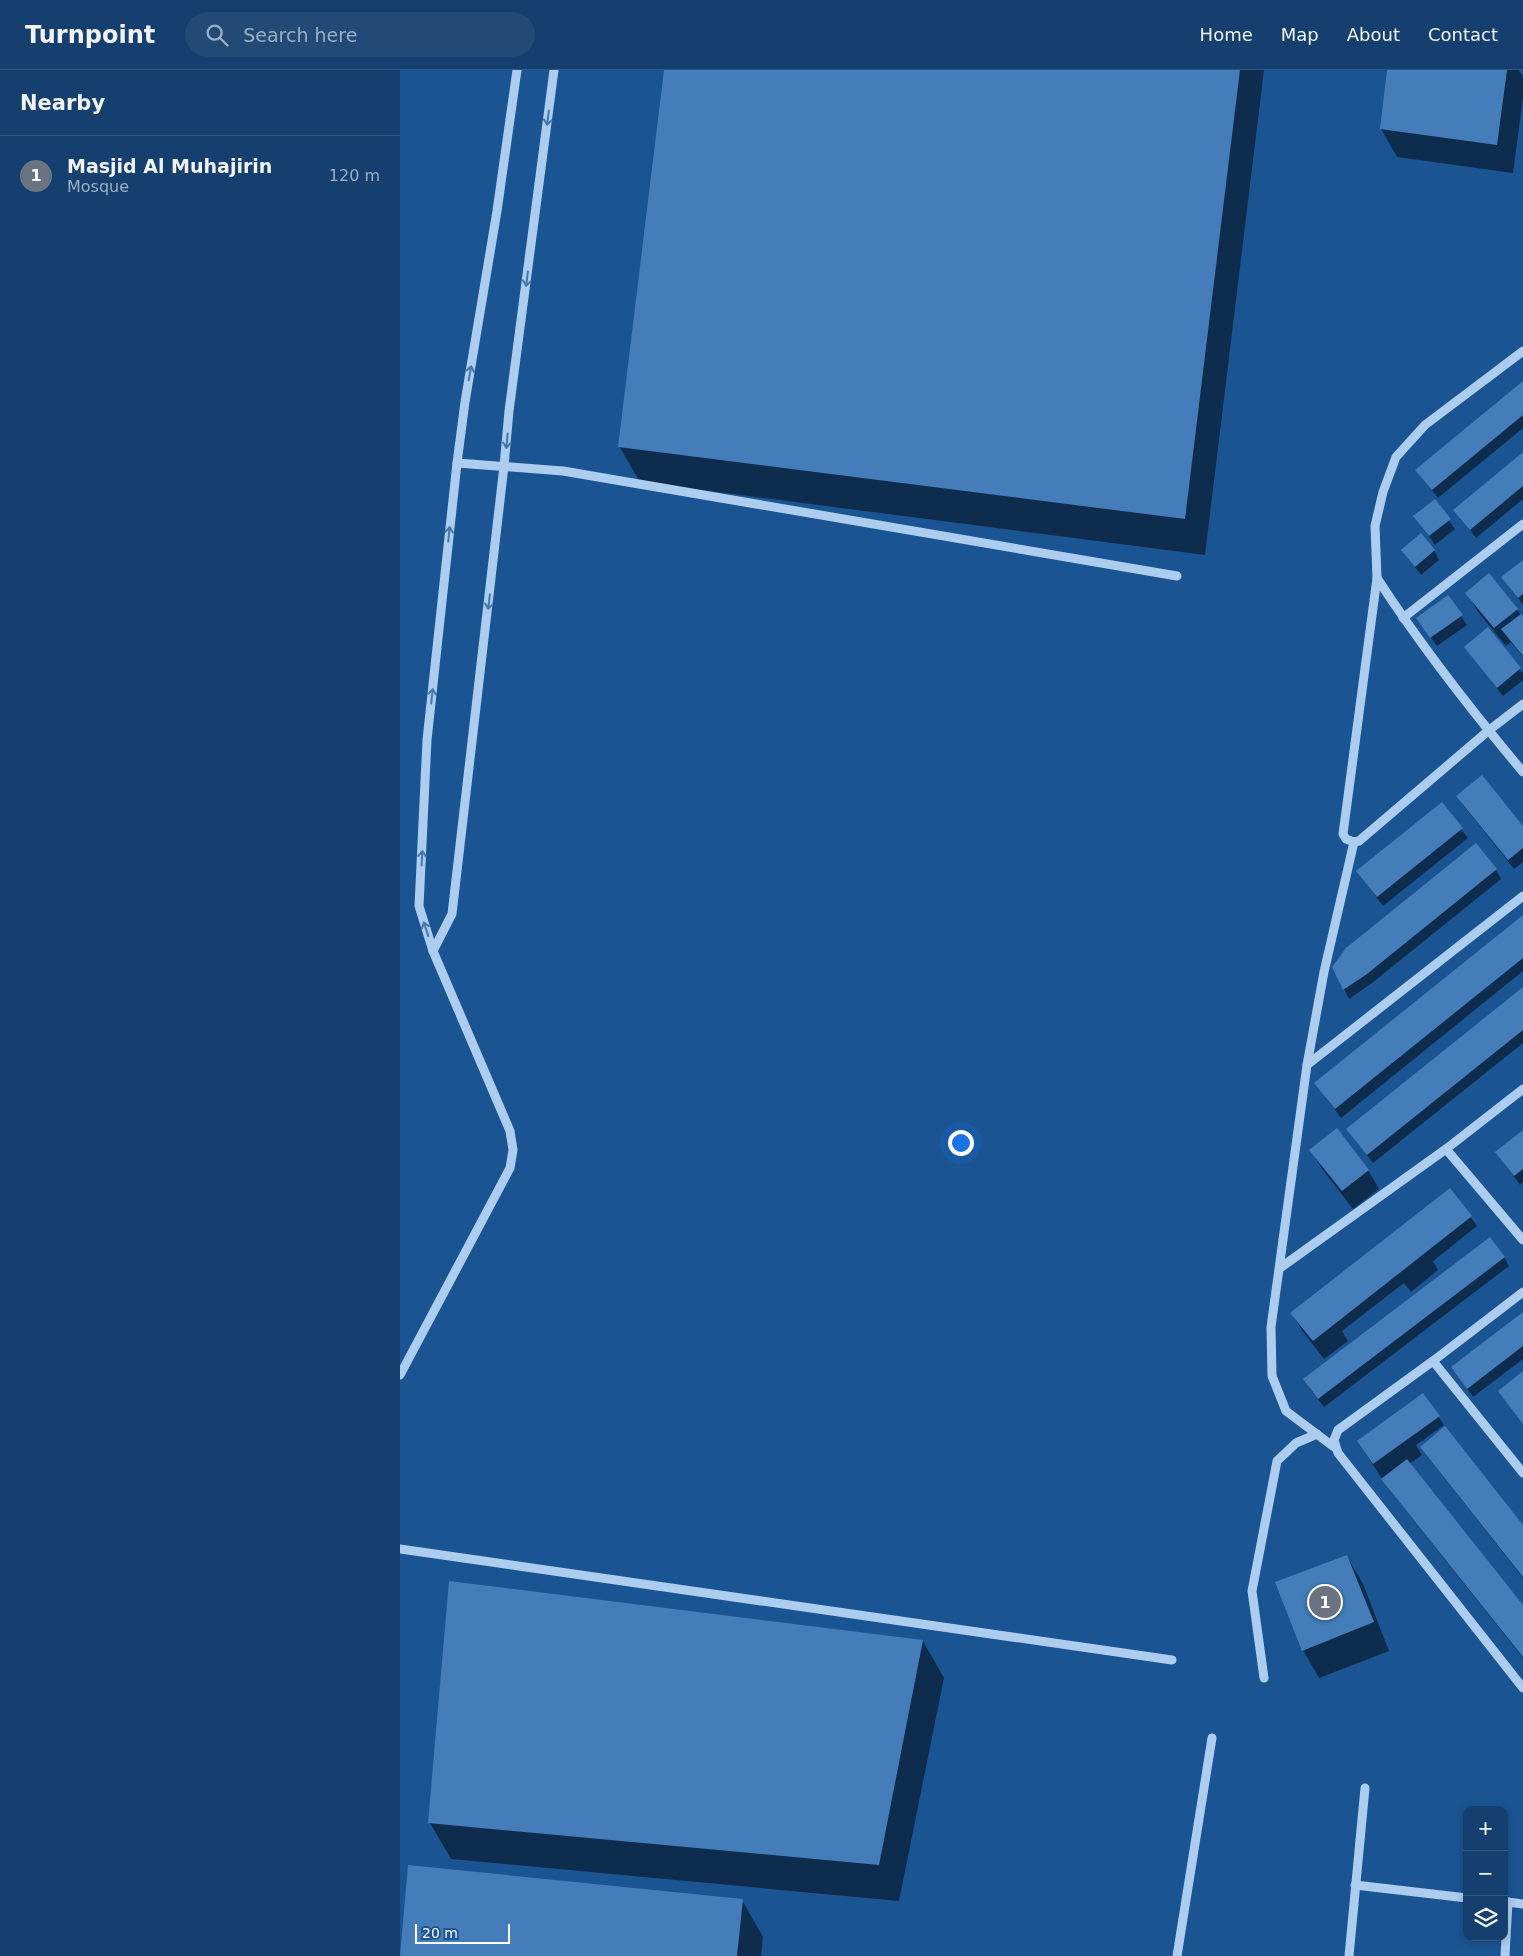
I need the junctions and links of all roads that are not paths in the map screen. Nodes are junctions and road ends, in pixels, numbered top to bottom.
1 (517, 70) edge
2 (554, 70) edge
3 (1523, 351) edge
4 (457, 463) junction
5 (504, 466) junction
6 (1523, 524) edge
7 (1177, 576) dead end
8 (1377, 578) junction
9 (1403, 618) junction
10 (1523, 704) edge
11 (1488, 731) junction
12 (1523, 772) edge
13 (1354, 842) junction
14 (1523, 896) edge
15 (433, 951) junction
16 (1307, 1065) junction
17 (1523, 1089) edge
18 (1446, 1149) junction
19 (1523, 1240) edge
20 (1280, 1268) junction
21 (1523, 1292) edge
22 (1433, 1361) junction
23 (400, 1375) edge
24 (1317, 1434) junction
25 (1334, 1447) junction
26 (1523, 1472) edge
27 (400, 1549) edge
28 (1172, 1660) dead end
29 (1264, 1678) dead end
30 (1523, 1688) edge
31 (1212, 1738) dead end
32 (1365, 1788) dead end
33 (1355, 1885) junction
34 (1463, 1898) edge
35 (1508, 1902) edge
36 (1523, 1904) edge
37 (1505, 1941) edge
38 (1177, 1956) edge
39 (1349, 1956) edge
40 (1505, 1956) edge

4 -> 1 street
2 -> 5 street
3 - 8 street
4 - 5 street
15 -> 4 street
5 - 7 street
5 -> 15 street
6 - 9 street
8 - 9 street
8 - 13 street
9 - 11 street
10 - 11 street
11 - 12 street
11 - 13 street
13 - 16 street
14 - 16 street
15 - 23 street
16 - 20 street
17 - 18 street
18 - 19 street
18 - 20 street
20 - 24 street
21 - 22 street
22 - 25 street
22 - 26 street
24 - 25 street
24 - 29 street
25 - 30 street
27 - 28 street
31 - 38 street
32 - 33 street
33 - 34 street
33 - 39 street
35 - 36 street
37 - 40 street

